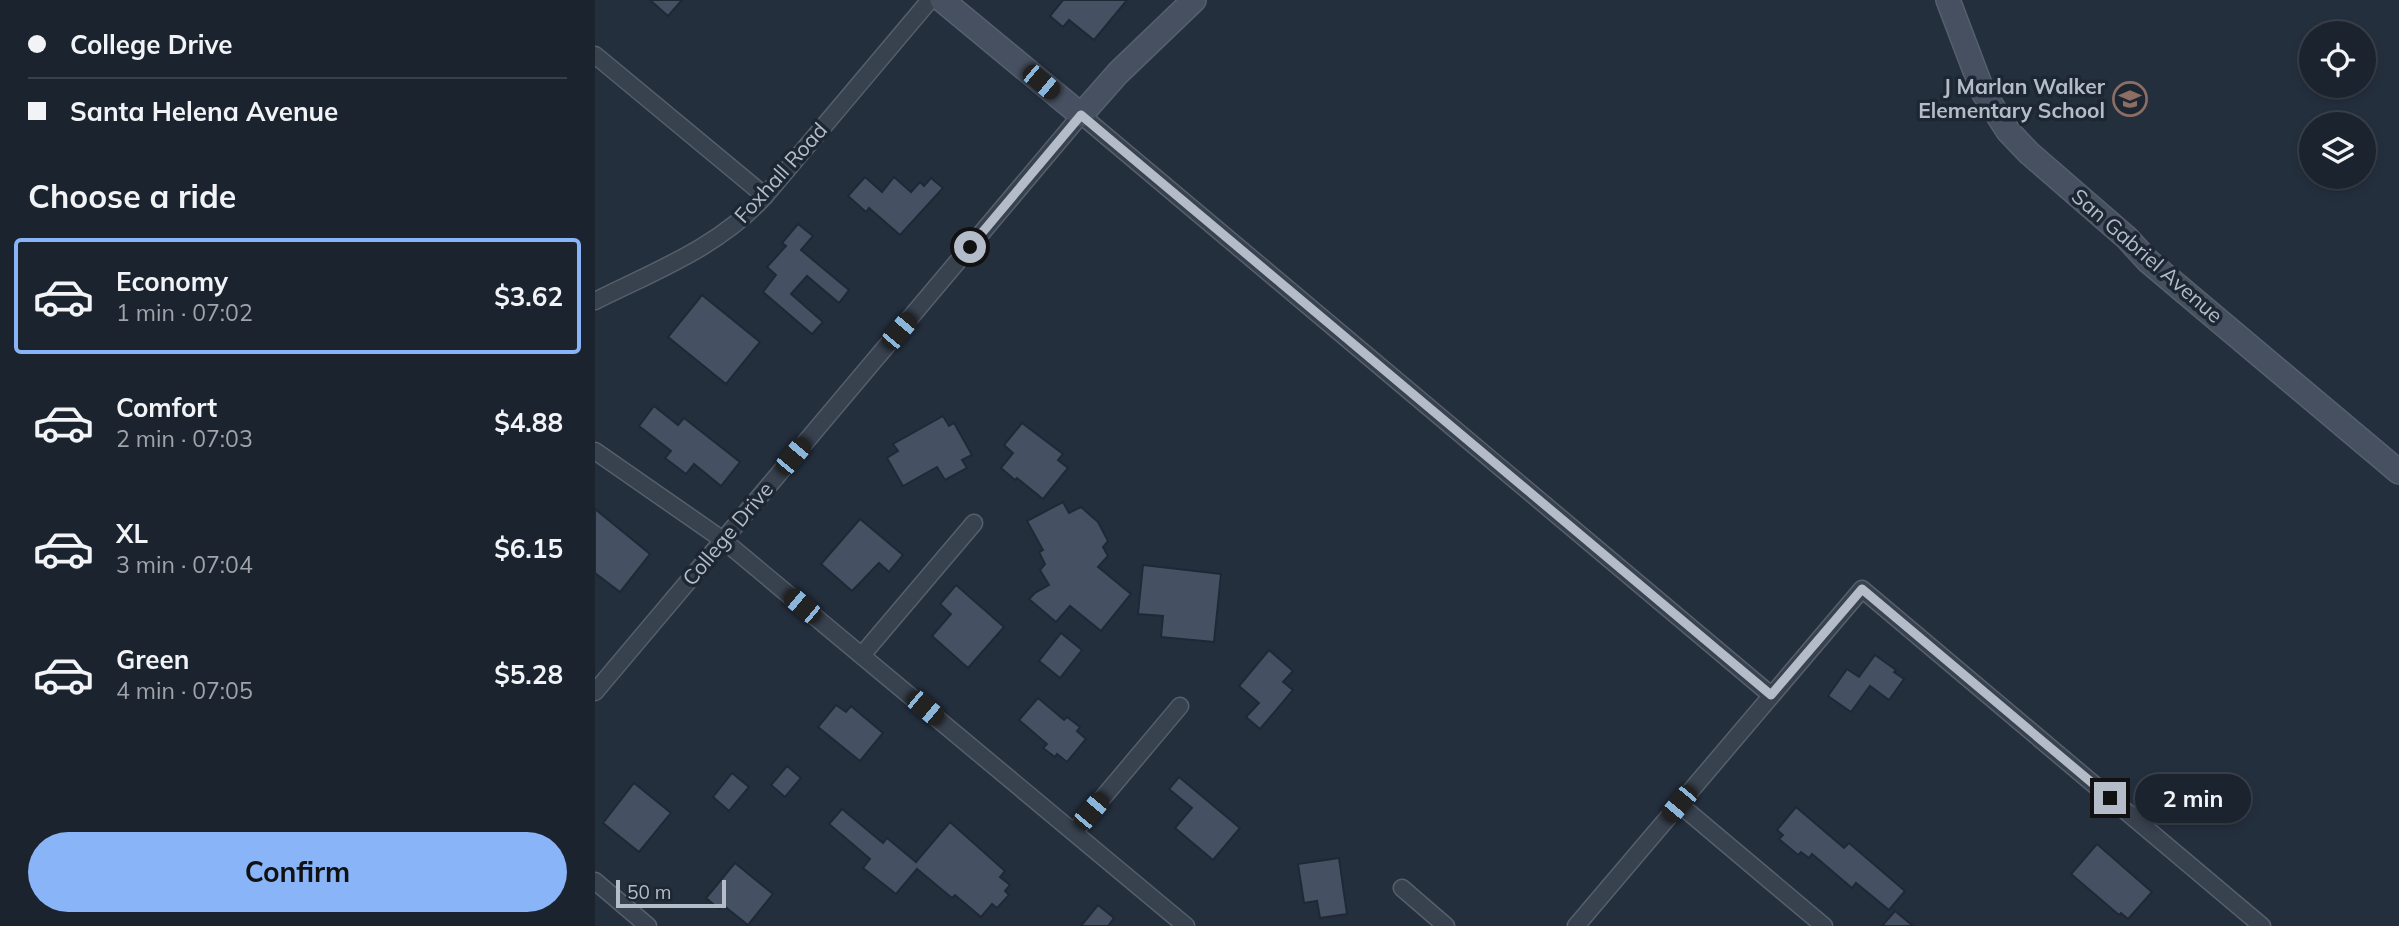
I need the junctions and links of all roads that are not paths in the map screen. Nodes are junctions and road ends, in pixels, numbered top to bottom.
1 (930, 0) edge
2 (942, 0) edge
3 (1194, 0) edge
4 (1948, 0) edge
5 (595, 55) edge
6 (1081, 115) junction
7 (765, 196) junction
8 (595, 301) edge
9 (595, 451) edge
10 (2399, 472) edge
11 (974, 523) dead end
12 (723, 540) junction
13 (862, 655) junction
14 (595, 692) edge
15 (1771, 695) junction
16 (1180, 706) dead end
17 (1679, 804) junction
18 (1074, 832) junction
19 (595, 881) edge
20 (1402, 888) dead end
21 (649, 926) edge
22 (1186, 926) edge
23 (1447, 926) edge
24 (1576, 926) edge
25 (1824, 926) edge
26 (2262, 926) edge

1 - 7 street, Foxhall Road
2 - 6 street
3 - 6 street, College Drive
4 - 10 street, San Gabriel Avenue
5 - 7 street
6 - 12 street, College Drive
6 - 15 street
7 - 8 street, Foxhall Road
9 - 12 street
11 - 13 street
12 - 13 street
12 - 14 street, College Drive
13 - 18 street
15 - 17 street
15 - 26 street
16 - 18 street
17 - 24 street
17 - 25 street
18 - 22 street
19 - 21 street
20 - 23 street

